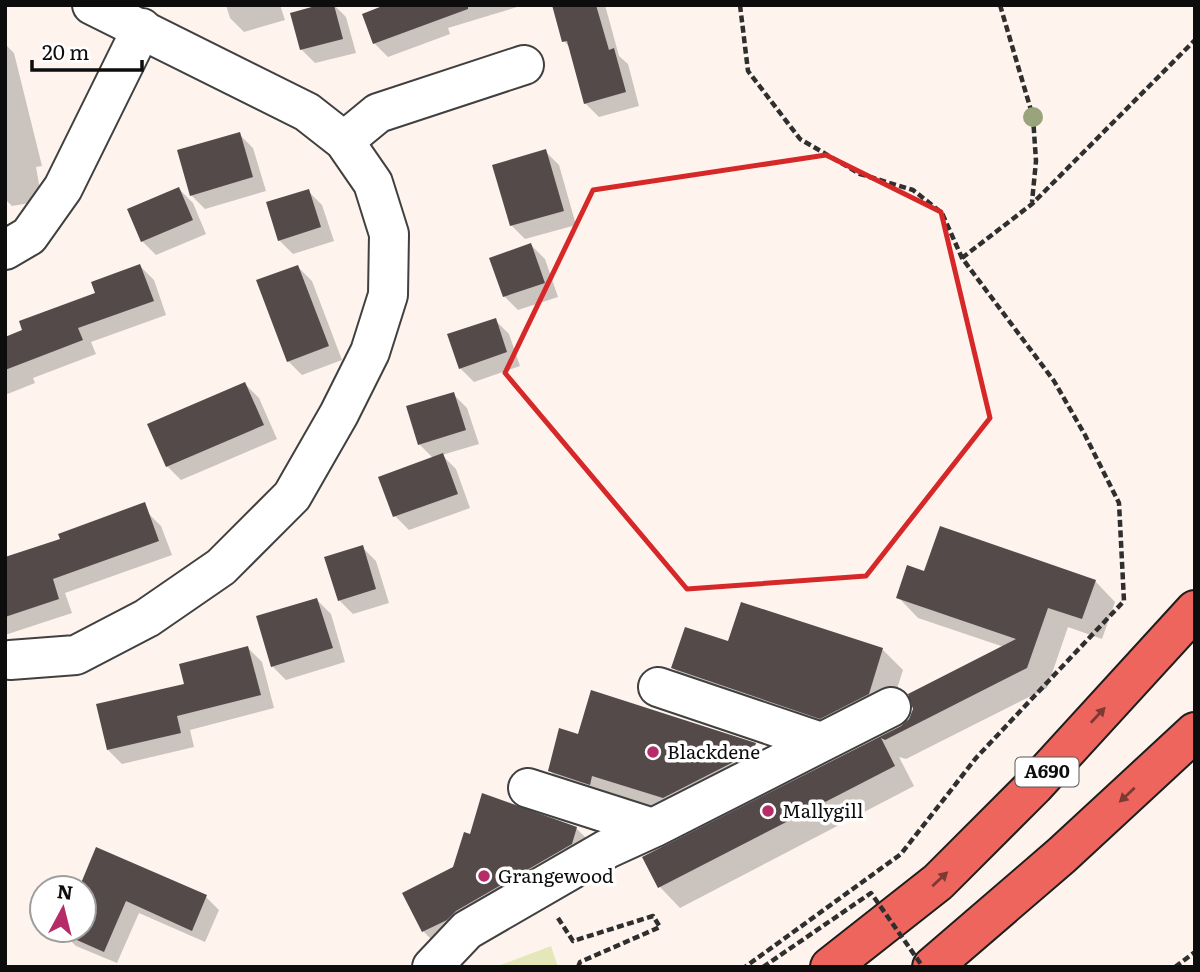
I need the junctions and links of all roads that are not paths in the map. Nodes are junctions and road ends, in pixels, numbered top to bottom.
1 (95, 6) edge
2 (142, 29) junction
3 (524, 65) dead end
4 (344, 141) junction
5 (5, 250) edge
6 (1195, 610) edge
7 (10, 660) dead end
8 (658, 687) dead end
9 (891, 707) dead end
10 (1195, 732) edge
11 (821, 742) junction
12 (528, 789) dead end
13 (653, 828) junction
14 (432, 967) edge
15 (830, 967) edge
16 (932, 967) edge

1 - 2 street
2 - 4 street
2 - 5 street
3 - 4 street
4 - 7 street
15 -> 6 highway, A690
8 - 11 street
9 - 11 street
10 -> 16 highway
11 - 13 street
12 - 13 street
13 - 14 street

